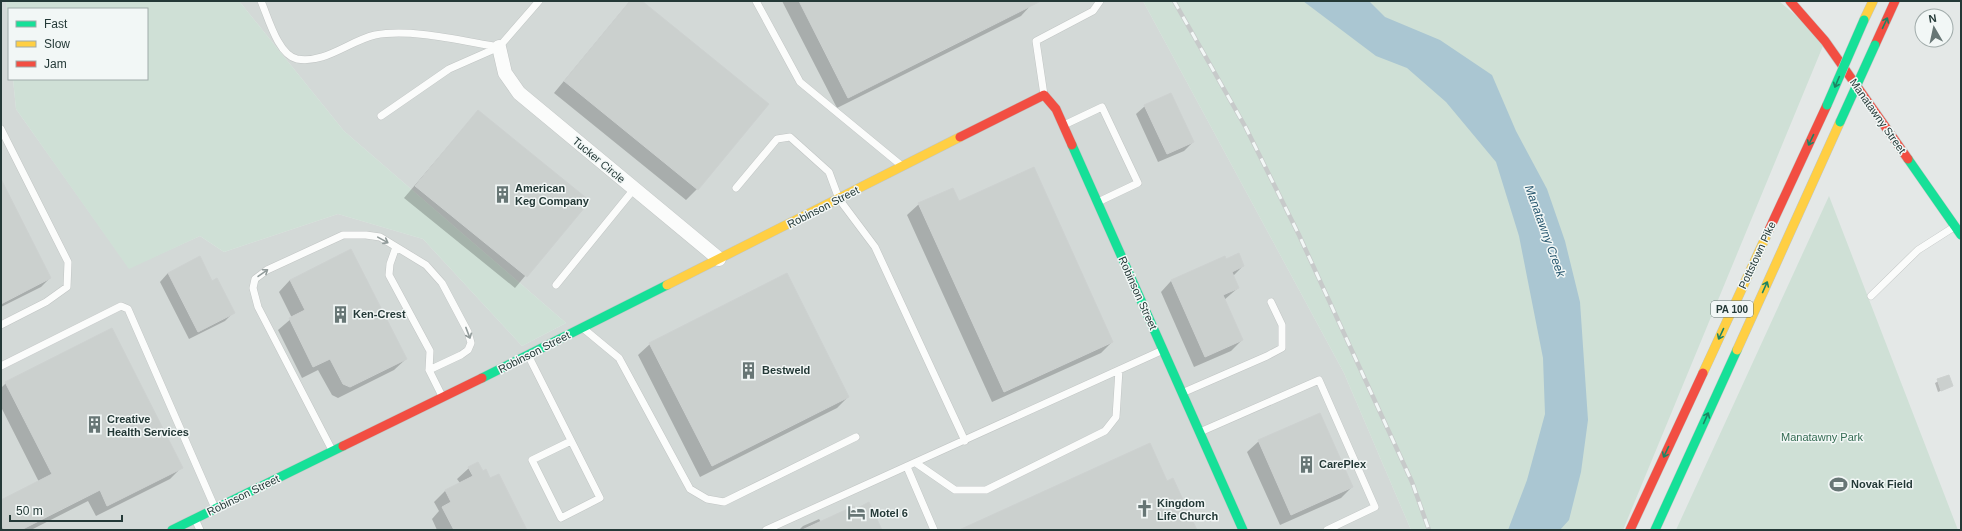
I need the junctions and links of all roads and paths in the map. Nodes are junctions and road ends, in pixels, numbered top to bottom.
1 (261, 1) edge
2 (538, 1) edge
3 (756, 1) edge
4 (1100, 1) edge
5 (1790, 1) edge
6 (1873, 1) edge
7 (1895, 1) edge
8 (499, 47) junction
9 (1044, 94) junction
10 (381, 116) dead end
11 (1064, 125) junction
12 (1, 129) edge
13 (902, 166) junction
14 (736, 188) dead end
15 (634, 189) junction
16 (839, 199) junction
17 (1098, 202) junction
18 (1959, 231) edge
19 (396, 247) junction
20 (719, 259) junction
21 (556, 285) dead end
22 (1871, 296) dead end
23 (1271, 302) dead end
24 (1, 325) edge
25 (582, 328) junction
26 (1163, 350) junction
27 (528, 355) junction
28 (1, 366) edge
29 (429, 370) junction
30 (1119, 370) junction
31 (1182, 393) junction
32 (443, 397) junction
33 (1200, 432) junction
34 (856, 437) dead end
35 (571, 441) junction
36 (965, 441) junction
37 (332, 451) junction
38 (916, 463) junction
39 (907, 467) junction
40 (214, 508) junction
41 (195, 518) junction
42 (172, 530) edge
43 (200, 530) edge
44 (766, 530) edge
45 (934, 530) edge
46 (1243, 530) edge
47 (1327, 530) edge
48 (1630, 530) edge
49 (1655, 530) edge

1 - 8 lane
2 - 8 lane
3 - 13 lane
4 - 9 lane
5 - 18 main road, Manatawny Street
6 -> 48 main road, Pottstown Pike / PA 100, bridge
49 -> 7 main road, Pottstown Pike / PA 100, bridge
8 - 10 lane
8 - 15 street, Tucker Circle
9 - 11 main road, Robinson Street
9 - 13 main road, Robinson Street
11 - 17 main road, Robinson Street
11 - 17 lane
12 - 24 lane
13 - 16 main road, Robinson Street
14 - 16 lane
15 - 20 street, Tucker Circle
15 - 21 lane
16 - 20 main road, Robinson Street
16 - 36 lane
17 - 26 main road, Robinson Street
18 - 22 lane
19 - 29 lane
19 -> 29 lane
37 -> 19 lane
20 - 25 main road, Robinson Street
23 - 31 lane
25 - 27 main road, Robinson Street
25 - 34 lane
26 - 30 lane
26 - 31 main road, Robinson Street
27 - 32 main road, Robinson Street
27 - 35 lane
28 - 40 lane
29 - 32 lane
30 - 36 lane
30 - 38 lane
31 - 33 main road, Robinson Street
32 - 37 main road, Robinson Street
33 - 46 main road, Robinson Street
33 - 47 lane
35 - 35 lane
36 - 38 lane
37 - 40 main road, Robinson Street
38 - 39 lane
39 - 44 lane
39 - 45 lane
40 - 41 main road, Robinson Street
41 - 42 main road, Robinson Street
41 - 43 lane

